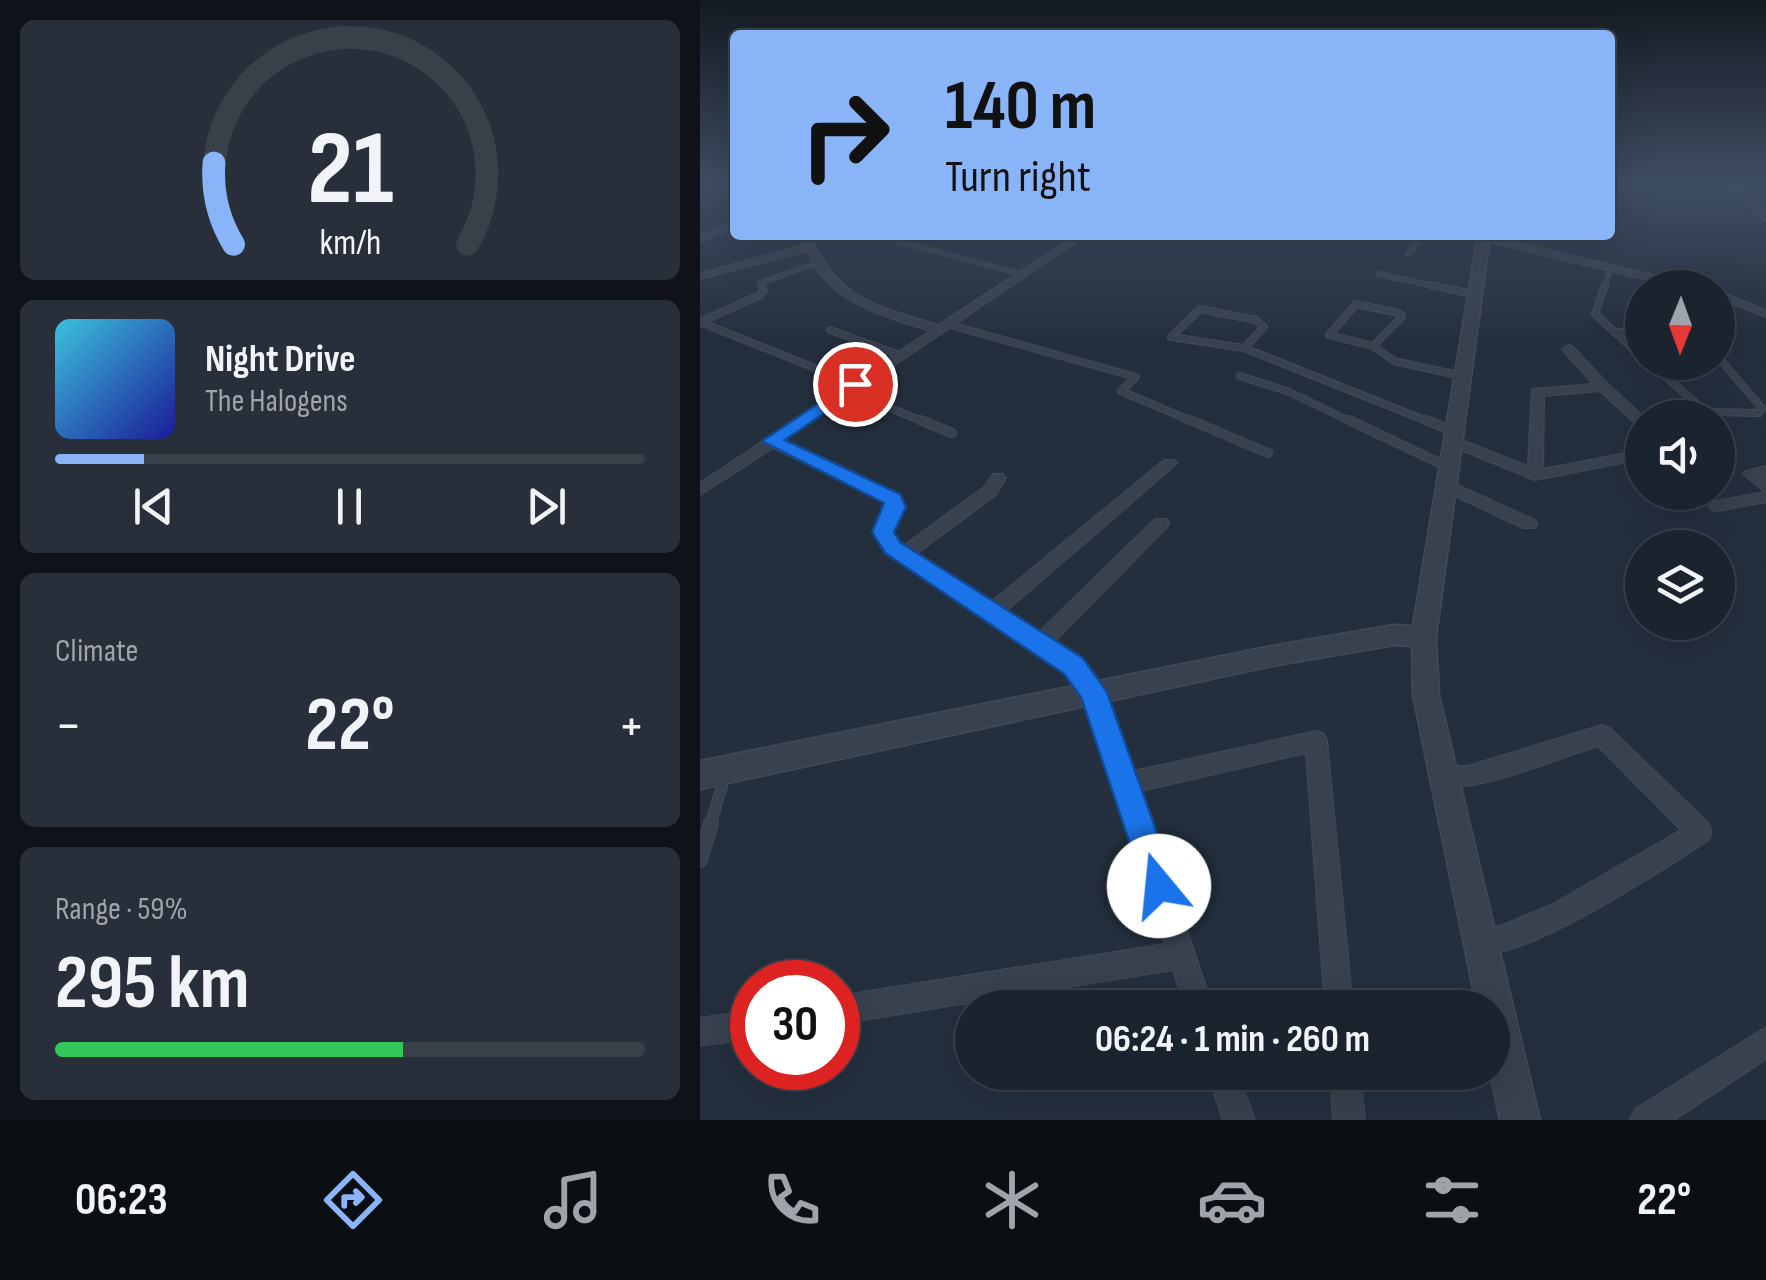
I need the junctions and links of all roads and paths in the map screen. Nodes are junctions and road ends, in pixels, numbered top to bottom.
1 (892, 240) edge
2 (1073, 240) edge
3 (1420, 240) edge
4 (1482, 240) edge
5 (1497, 240) edge
6 (807, 241) edge
7 (1408, 254) dead end
8 (817, 263) junction
9 (1610, 270) junction
10 (1625, 273) edge
11 (1378, 274) dead end
12 (1025, 275) junction
13 (700, 276) edge
14 (1477, 295) junction
15 (1735, 301) edge
16 (1766, 314) edge
17 (945, 327) junction
18 (830, 330) dead end
19 (1614, 332) junction
20 (1625, 332) edge
21 (1625, 341) edge
22 (1373, 346) junction
23 (1244, 348) junction
24 (1568, 349) dead end
25 (900, 355) junction
26 (1240, 376) dead end
27 (1462, 376) junction
28 (1735, 377) edge
29 (1670, 380) edge
30 (850, 387) junction
31 (1603, 388) junction
32 (1625, 407) edge
33 (952, 433) dead end
34 (771, 441) junction
35 (1268, 453) dead end
36 (1450, 456) junction
37 (1625, 458) edge
38 (1169, 463) dead end
39 (1766, 471) edge
40 (1535, 475) junction
41 (998, 478) dead end
42 (1766, 487) edge
43 (700, 490) edge
44 (1766, 497) edge
45 (1735, 503) edge
46 (1161, 523) dead end
47 (1530, 524) dead end
48 (904, 554) junction
49 (992, 612) junction
50 (1424, 638) junction
51 (1040, 644) junction
52 (1093, 692) junction
53 (713, 772) edge
54 (1444, 778) junction
55 (1127, 783) junction
56 (702, 852) edge
57 (1481, 943) junction
58 (1181, 955) junction
59 (1194, 990) edge
60 (1337, 990) edge
61 (860, 1006) edge
62 (730, 1027) edge
63 (700, 1032) edge
64 (1766, 1042) edge
65 (1228, 1090) edge
66 (1346, 1090) edge
67 (1659, 1118) edge
68 (1239, 1120) edge
69 (1349, 1120) edge
70 (1520, 1120) edge

1 - 12 lane
2 - 12 street
3 - 7 lane
4 - 14 street
5 - 9 street
6 - 8 street
6 - 13 street
8 - 17 street
8 - 30 lane
9 - 10 street
9 - 19 lane
11 - 14 lane
12 - 17 street
14 - 27 street
15 - 16 street
17 - 25 street
17 - 35 lane
18 - 25 lane
19 - 20 lane
19 - 21 lane
22 - 22 lane
22 - 27 lane
23 - 23 lane
23 - 36 lane
24 - 31 street
25 - 30 street
26 - 36 lane
27 - 36 street
28 - 29 lane
30 - 33 lane
30 - 34 street
31 - 32 street
31 - 40 street
34 - 43 street
34 - 48 street
36 - 40 street
36 - 47 street
36 - 50 street
37 - 40 street
38 - 49 street
39 - 42 street
41 - 48 street
44 - 45 street
46 - 51 street
48 - 49 street
49 - 51 street
50 - 52 street
50 - 54 street
51 - 52 street
52 - 53 street
52 - 55 street
53 - 56 lane
54 - 57 street
54 - 57 street
55 - 58 street
55 - 60 street
57 - 70 street
58 - 59 street
58 - 61 street
62 - 63 street
64 - 67 street
65 - 68 street
66 - 69 street

